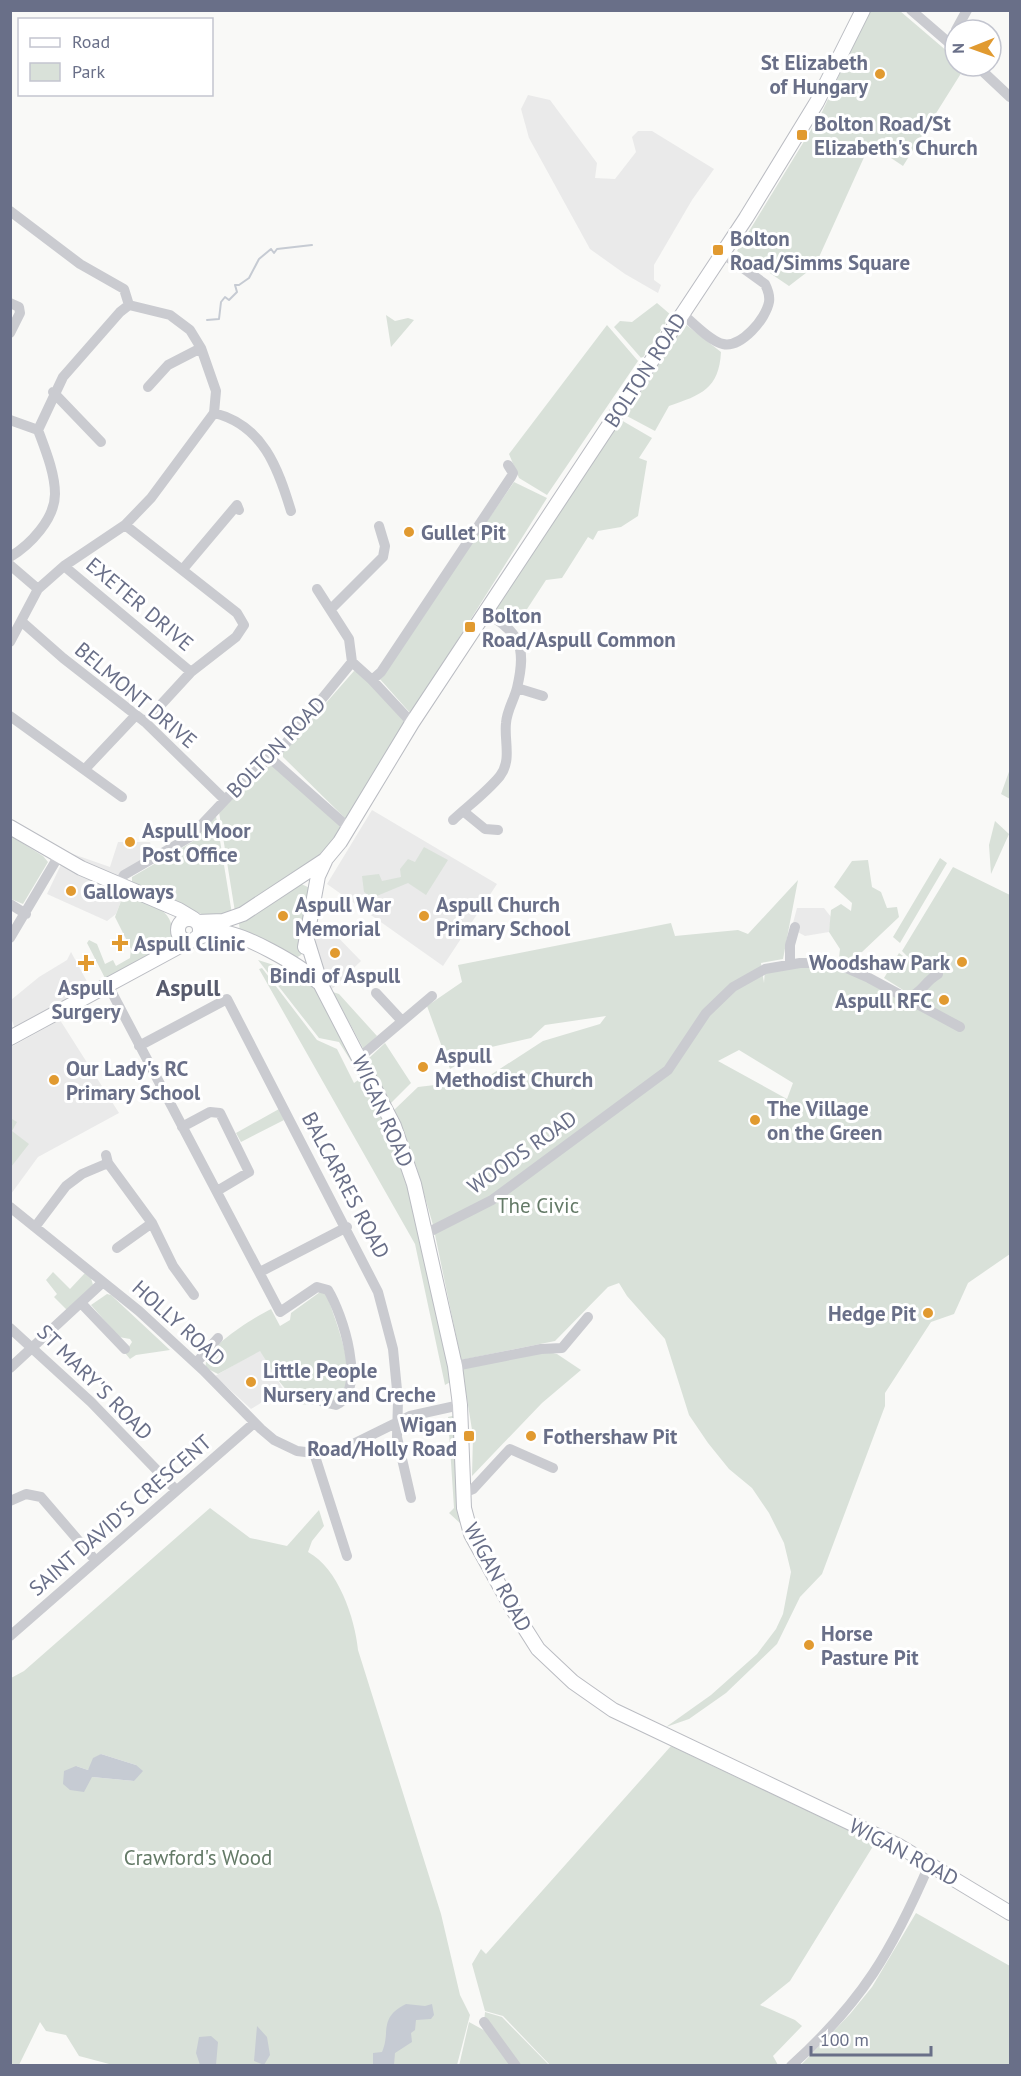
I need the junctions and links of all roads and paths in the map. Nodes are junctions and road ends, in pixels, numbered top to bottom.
1 (863, 10) edge
2 (911, 10) edge
3 (943, 31) edge
4 (990, 78) edge
5 (1011, 97) edge
6 (10, 211) edge
7 (722, 253) junction
8 (10, 303) edge
9 (129, 305) junction
10 (681, 313) junction
11 (10, 333) edge
12 (201, 348) junction
13 (148, 387) dead end
14 (53, 392) junction
15 (214, 413) junction
16 (10, 420) edge
17 (38, 430) junction
18 (101, 441) dead end
19 (508, 465) dead end
20 (239, 510) dead end
21 (291, 511) dead end
22 (125, 525) junction
23 (379, 526) dead end
24 (10, 557) edge
25 (10, 566) edge
26 (64, 566) junction
27 (183, 569) junction
28 (38, 589) junction
29 (317, 589) dead end
30 (331, 609) junction
31 (485, 612) junction
32 (21, 621) junction
33 (10, 642) edge
34 (352, 662) junction
35 (191, 672) junction
36 (372, 680) junction
37 (517, 688) junction
38 (546, 697) dead end
39 (10, 716) edge
40 (140, 718) junction
41 (412, 723) junction
42 (270, 758) junction
43 (85, 769) junction
44 (122, 797) dead end
45 (225, 800) junction
46 (463, 811) junction
47 (453, 820) dead end
48 (10, 827) edge
49 (349, 828) junction
50 (500, 830) dead end
51 (58, 856) junction
52 (325, 860) junction
53 (292, 884) junction
54 (118, 885) junction
55 (314, 895) junction
56 (162, 903) junction
57 (10, 904) edge
58 (26, 914) junction
59 (243, 914) junction
60 (195, 920) junction
61 (795, 927) dead end
62 (185, 935) junction
63 (10, 938) edge
64 (248, 940) junction
65 (307, 940) junction
66 (288, 960) junction
67 (790, 965) junction
68 (938, 974) dead end
69 (321, 985) junction
70 (109, 987) junction
71 (376, 993) dead end
72 (432, 996) dead end
73 (908, 998) junction
74 (402, 1021) junction
75 (960, 1027) dead end
76 (10, 1038) edge
77 (140, 1046) junction
78 (360, 1057) junction
79 (182, 1127) junction
80 (217, 1191) junction
81 (10, 1207) edge
82 (152, 1223) junction
83 (35, 1227) junction
84 (347, 1227) junction
85 (427, 1233) junction
86 (117, 1248) dead end
87 (260, 1272) junction
88 (103, 1282) junction
89 (194, 1295) dead end
90 (81, 1303) junction
91 (588, 1317) dead end
92 (10, 1328) edge
93 (218, 1338) dead end
94 (33, 1347) junction
95 (125, 1349) dead end
96 (196, 1363) junction
97 (455, 1366) junction
98 (10, 1368) edge
99 (321, 1400) dead end
100 (460, 1405) junction
101 (396, 1421) junction
102 (254, 1423) junction
103 (314, 1454) junction
104 (553, 1468) dead end
105 (176, 1490) junction
106 (463, 1492) junction
107 (410, 1498) dead end
108 (10, 1501) edge
109 (347, 1557) dead end
110 (96, 1561) junction
111 (10, 1636) edge
112 (930, 1863) junction
113 (1011, 1913) edge
114 (484, 2022) dead end
115 (516, 2066) edge
116 (791, 2066) edge

1 - 7 main road, BOLTON ROAD
2 - 3 street
4 - 5 street
6 - 9 street
7 - 10 main road, BOLTON ROAD
7 - 10 street
8 - 11 street
9 - 12 street
9 - 14 street
10 - 31 main road, BOLTON ROAD
12 - 13 street
12 - 15 street
14 - 17 street
14 - 18 street
15 - 21 street
15 - 22 street
16 - 17 street
17 - 24 street
19 - 36 street
20 - 27 street
22 - 26 street
22 - 27 street
23 - 30 street
25 - 28 street
26 - 28 street
26 - 35 street, EXETER DRIVE
27 - 35 street
28 - 32 street
29 - 30 street
30 - 34 street
31 - 37 street
31 - 41 main road, BOLTON ROAD
32 - 33 street
32 - 40 street, BELMONT DRIVE
34 - 36 street
34 - 42 street, BOLTON ROAD
35 - 40 street
36 - 41 street
37 - 38 street
37 - 46 street
39 - 43 street
40 - 43 street
40 - 45 street, BELMONT DRIVE
41 - 49 main road, BOLTON ROAD
42 - 45 street, BOLTON ROAD
42 - 49 street
43 - 44 street
45 - 54 street, BOLTON ROAD
46 - 47 street
46 - 50 street
48 - 51 main road
49 - 52 main road, BOLTON ROAD
51 - 54 main road
51 - 58 street
52 - 53 main road, BOLTON ROAD
52 - 55 main road, BOLTON ROAD
53 - 55 main road
53 - 59 main road, BOLTON ROAD
54 - 56 main road
55 - 65 main road, BOLTON ROAD
56 - 60 main road
56 - 62 main road
57 - 58 street
58 - 63 street
59 - 60 main road, BOLTON ROAD
59 - 64 main road
60 - 62 main road
60 - 62 main road
61 - 67 street
62 - 64 main road, WIGAN ROAD
62 - 70 main road
64 - 66 main road, WIGAN ROAD
65 - 66 main road
65 - 69 main road, WIGAN ROAD
66 - 69 main road, WIGAN ROAD
67 - 73 street, WOODS ROAD
67 - 85 street, WOODS ROAD
68 - 73 street
69 - 78 main road, WIGAN ROAD
70 - 76 main road
70 - 77 street
71 - 74 street
72 - 74 street
73 - 75 street, WOODS ROAD
74 - 78 street
77 - 79 street
77 - 84 street, BALCARRES ROAD
78 - 85 main road, WIGAN ROAD
79 - 80 street
79 - 80 street
80 - 87 street
81 - 83 street, HOLLY ROAD
82 - 83 street
82 - 86 street
82 - 89 street
83 - 88 street, HOLLY ROAD
84 - 87 street
84 - 101 street, BALCARRES ROAD
85 - 97 main road, WIGAN ROAD
87 - 99 street
88 - 90 street
88 - 96 street, HOLLY ROAD
90 - 94 street
90 - 95 street
91 - 97 street
92 - 94 street, ST MARY'S ROAD
93 - 96 street
94 - 98 street
94 - 105 street, ST MARY'S ROAD
96 - 102 street, HOLLY ROAD
97 - 100 main road, WIGAN ROAD
100 - 101 street, HOLLY ROAD
100 - 106 main road, WIGAN ROAD
101 - 103 street, HOLLY ROAD
101 - 107 street, BALCARRES ROAD
102 - 103 street, HOLLY ROAD
102 - 105 street, SAINT DAVID'S CRESCENT
103 - 109 street
104 - 106 street
105 - 110 street, SAINT DAVID'S CRESCENT
106 - 112 main road, WIGAN ROAD
108 - 110 street
110 - 111 street, SAINT DAVID'S CRESCENT
112 - 113 main road, WIGAN ROAD
112 - 116 street
114 - 115 street

